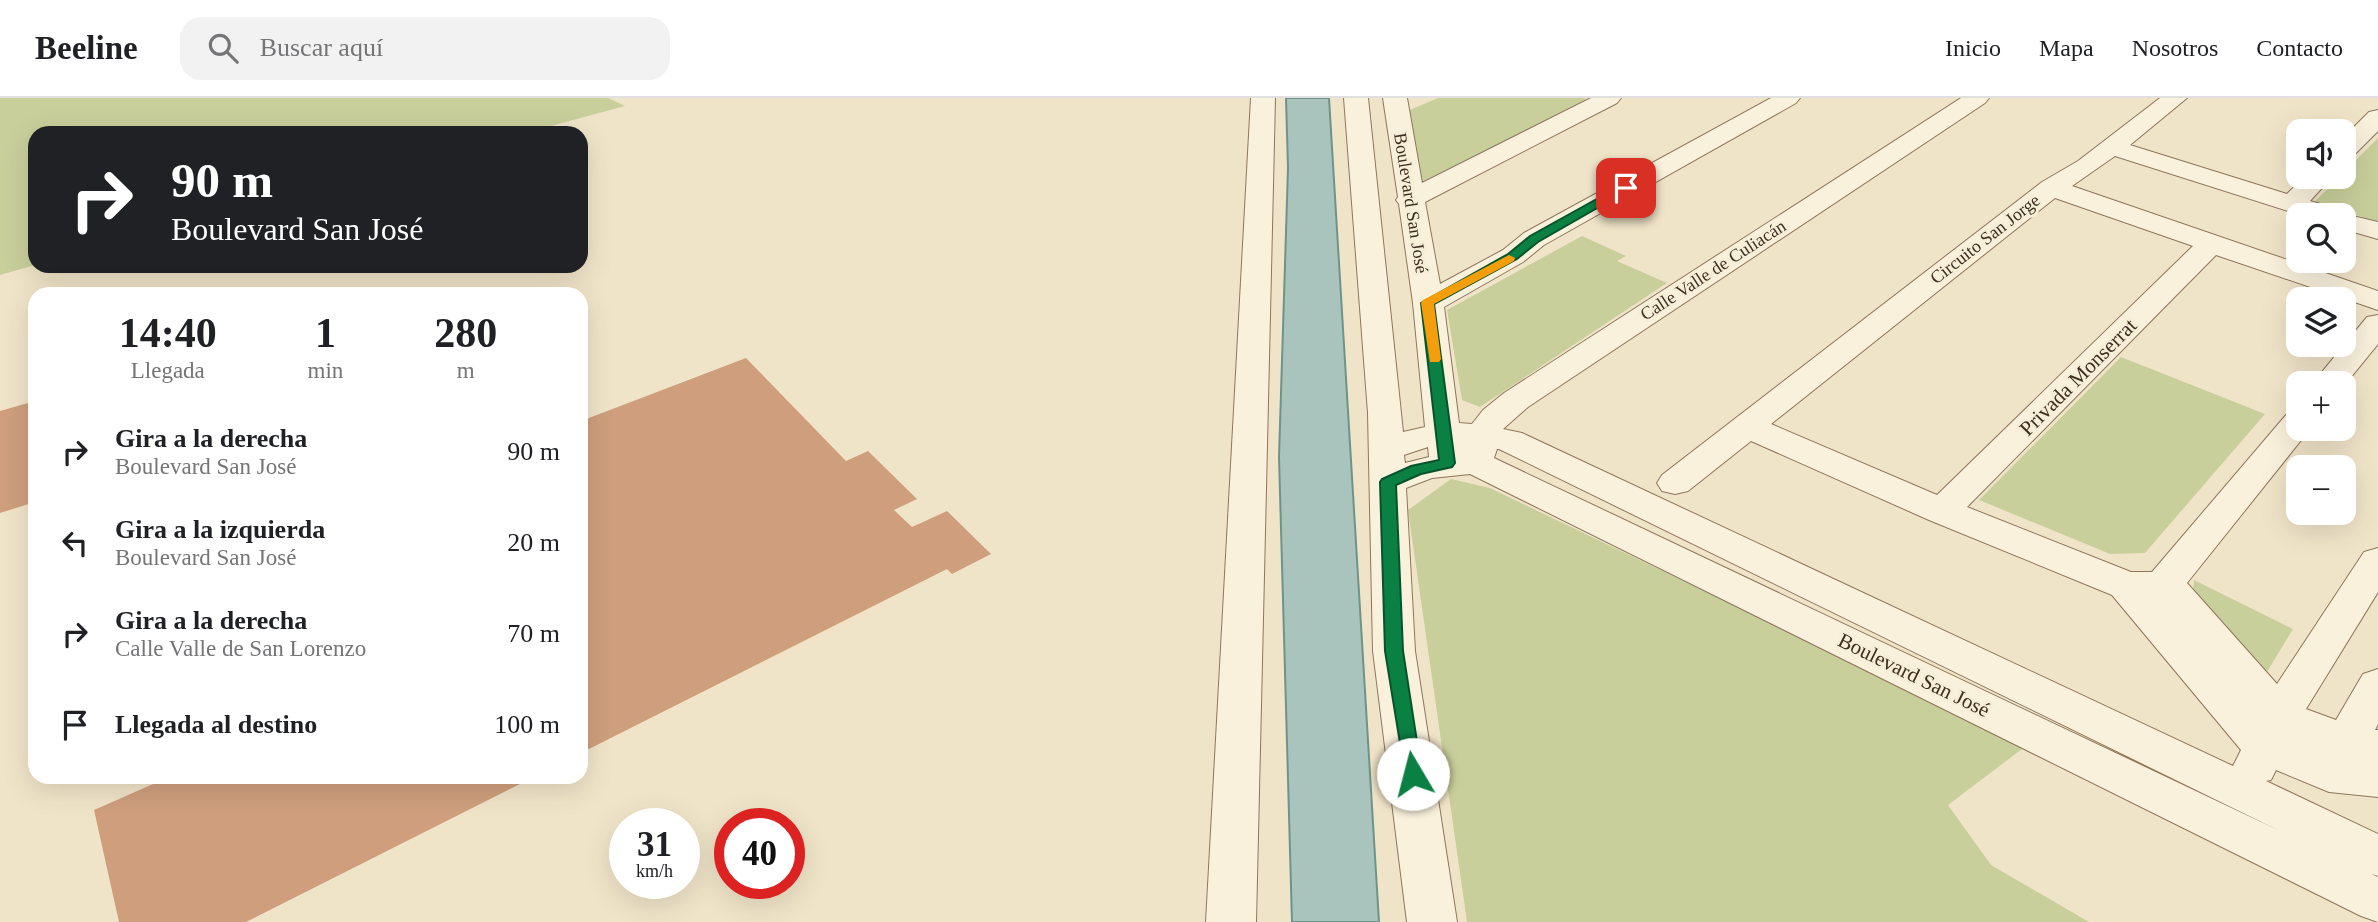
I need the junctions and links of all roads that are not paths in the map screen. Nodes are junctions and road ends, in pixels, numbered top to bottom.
1 (1263, 98) edge
2 (1356, 98) edge
3 (1609, 98) edge
4 (1788, 98) edge
5 (1977, 98) edge
6 (2175, 98) edge
7 (1405, 102) edge
8 (2378, 117) edge
9 (2356, 139) edge
10 (2112, 147) junction
11 (2051, 188) junction
12 (2307, 189) edge
13 (1409, 200) junction
14 (2289, 203) edge
15 (2293, 203) edge
16 (2356, 224) edge
17 (2378, 231) edge
18 (2213, 242) junction
19 (2378, 301) edge
20 (1428, 303) junction
21 (2378, 324) edge
22 (2339, 371) edge
23 (1385, 413) junction
24 (1746, 426) junction
25 (2286, 435) edge
26 (1458, 440) junction
27 (1387, 466) junction
28 (1675, 483) dead end
29 (1942, 511) junction
30 (2378, 561) edge
31 (2145, 584) junction
32 (2378, 685) edge
33 (2272, 731) junction
34 (2351, 755) edge
35 (2378, 779) edge
36 (2234, 808) junction
37 (2296, 839) junction
38 (2378, 856) edge
39 (2378, 901) edge
40 (1231, 922) edge
41 (1432, 922) edge

1 - 40 street
2 - 23 street
3 - 13 street
4 - 20 street
5 - 26 street, Calle Valle de Culiacán
6 - 10 street
7 - 13 street, Boulevard San José
8 - 9 street
10 - 11 street
10 - 14 street
11 - 18 street, Circuito San Jorge
11 - 24 street, Circuito San Jorge
12 - 15 street
13 - 20 street, Boulevard San José
16 - 17 street
18 - 19 street, Circuito San Jorge
18 - 29 street, Privada Monserrat
20 - 26 street, Boulevard San José
21 - 22 street
23 - 26 street
23 - 27 street
24 - 28 street, Circuito San Jorge
24 - 29 street
25 - 31 street
26 - 27 street
26 - 36 street, Boulevard San José
27 - 41 street
29 - 31 street
30 - 33 street
31 - 33 street
32 - 34 street
33 - 34 street
33 - 36 street
34 - 35 street
34 - 37 street
36 - 37 street, Boulevard San José
37 - 38 street, Boulevard San José
37 - 39 street, Boulevard San José

